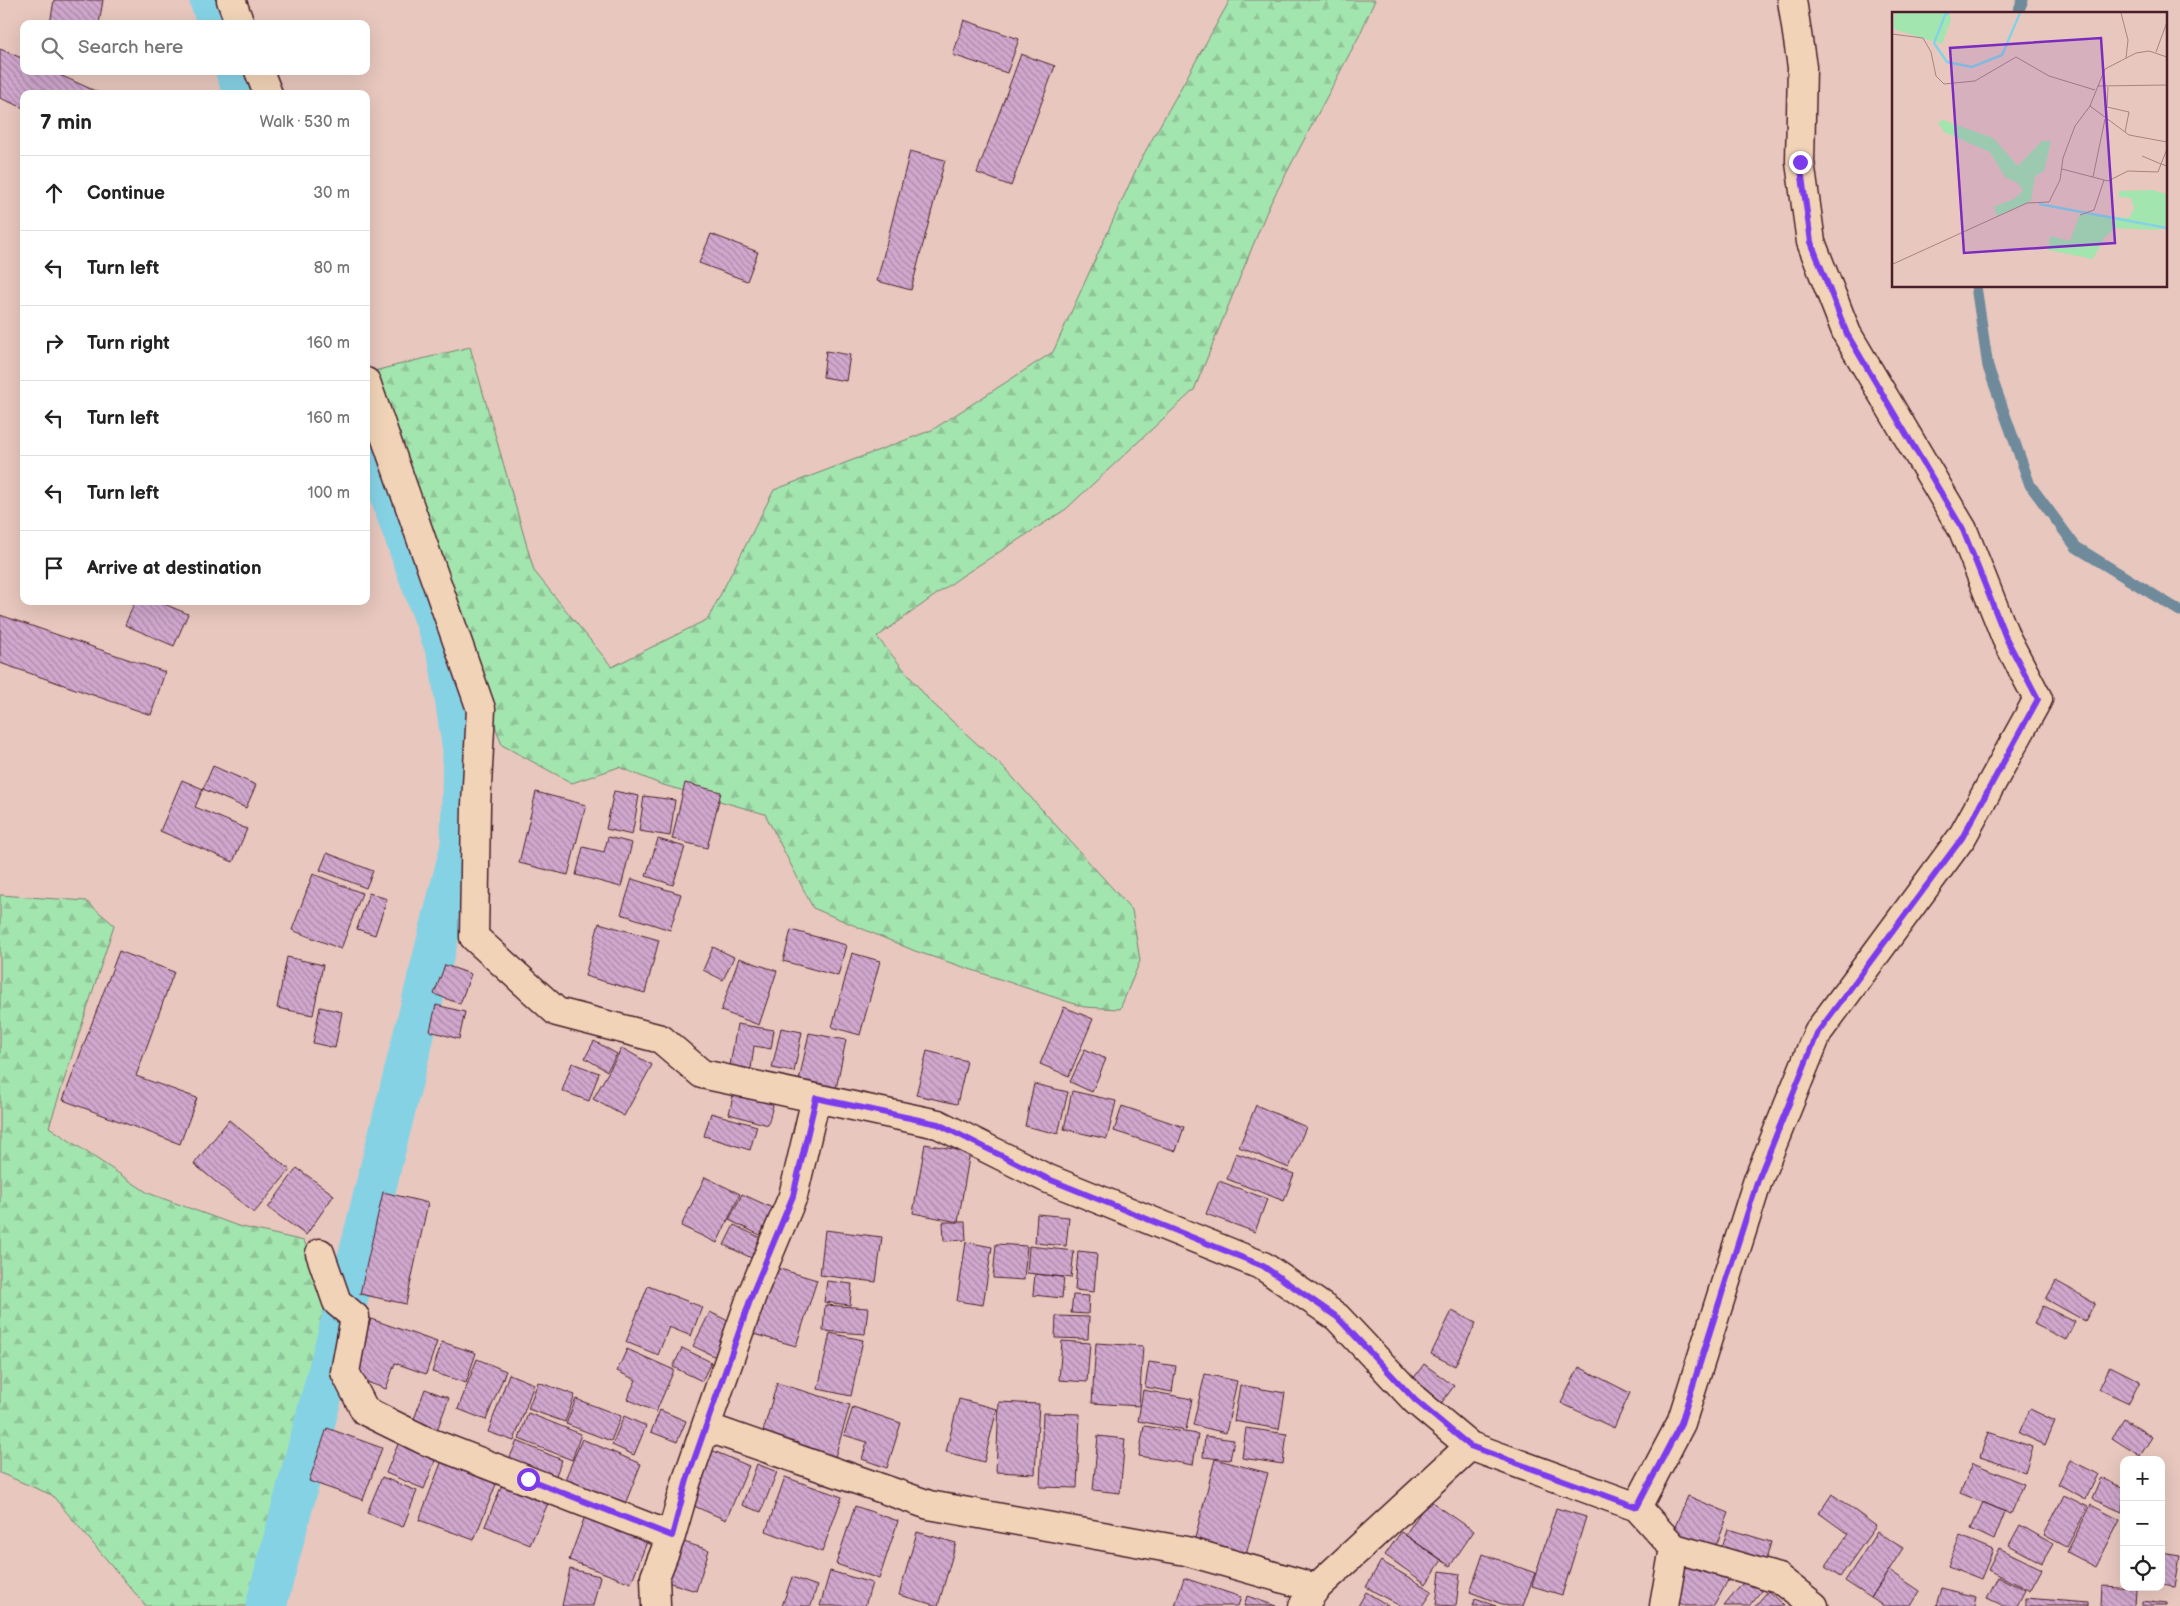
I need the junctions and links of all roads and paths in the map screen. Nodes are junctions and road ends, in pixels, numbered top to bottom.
1 (231, 0) edge
2 (1792, 0) edge
3 (238, 20) edge
4 (261, 75) edge
5 (266, 90) edge
6 (370, 393) edge
7 (816, 1098) junction
8 (320, 1253) dead end
9 (706, 1426) junction
10 (1470, 1446) junction
11 (1637, 1507) junction
12 (672, 1536) junction
13 (1674, 1548) junction
14 (1310, 1597) edge
15 (656, 1606) edge
16 (1664, 1606) edge
17 (1814, 1606) edge

1 - 3 street
2 - 11 street
4 - 5 street
6 - 7 street
7 - 9 street
7 - 10 street
8 - 12 street
9 - 12 street
9 - 14 street
10 - 11 street
10 - 14 street
11 - 13 street
12 - 15 street
13 - 16 street
13 - 17 street

